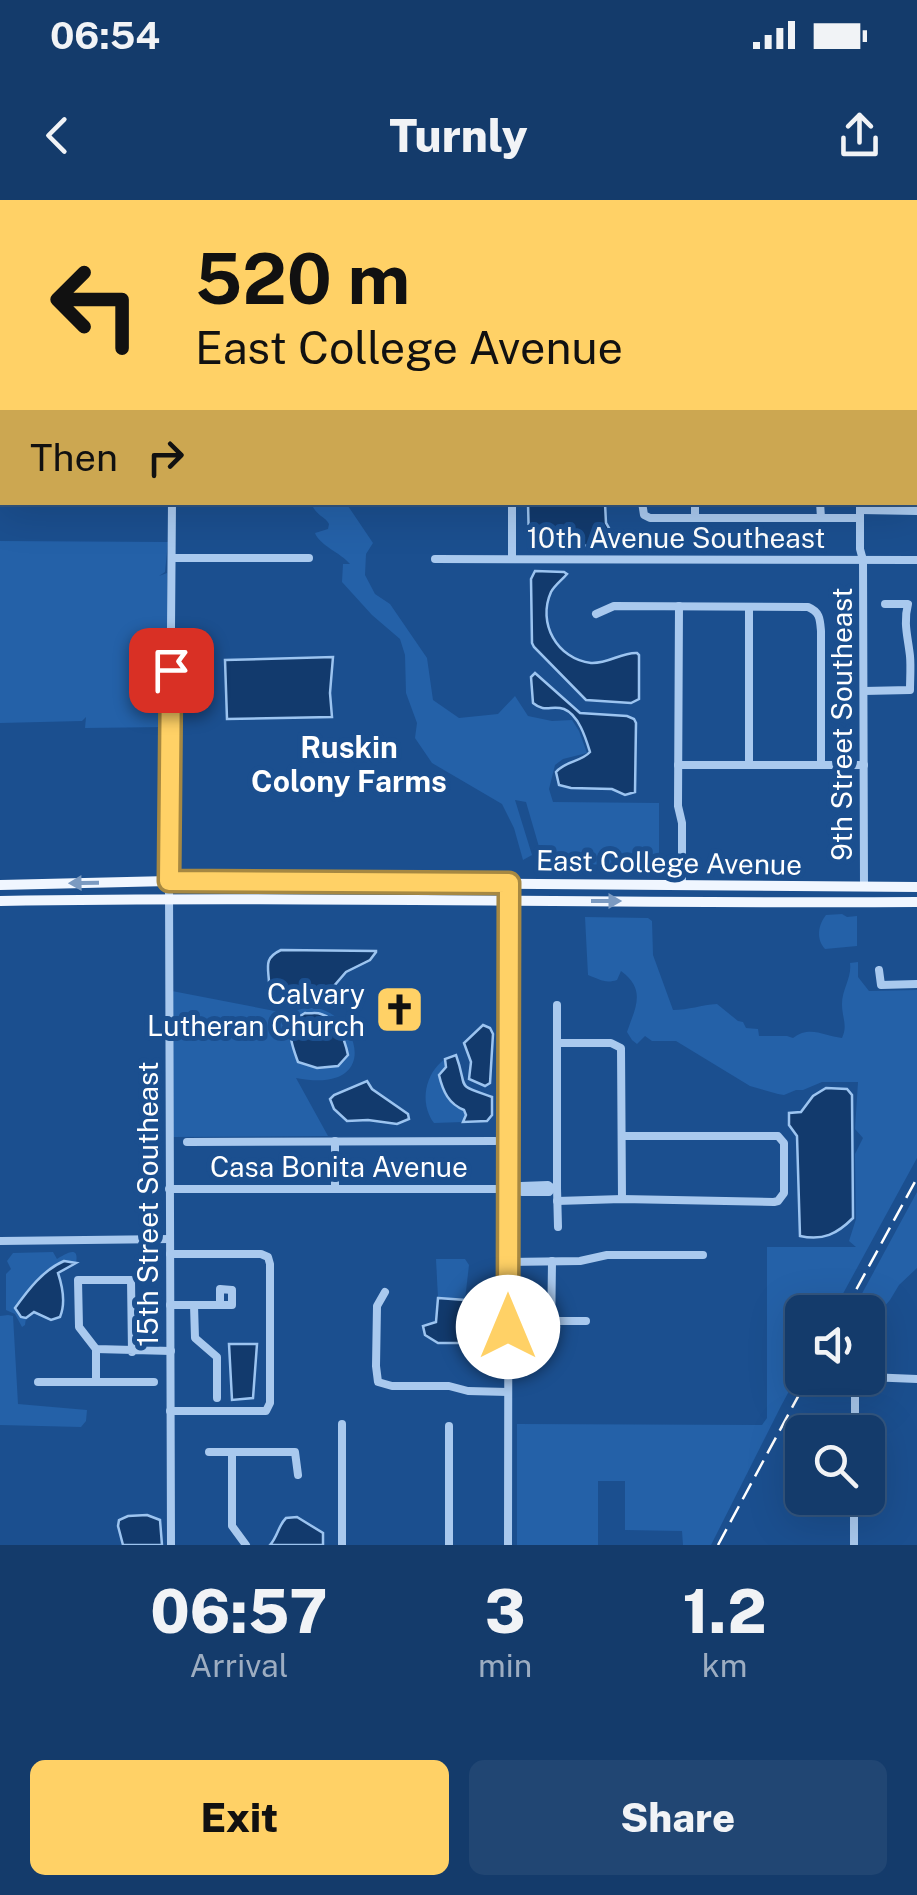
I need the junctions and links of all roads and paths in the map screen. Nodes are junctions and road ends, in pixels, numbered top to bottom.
1 (172, 505) edge
2 (512, 505) edge
3 (642, 505) edge
4 (695, 505) edge
5 (820, 505) edge
6 (860, 510) edge
7 (917, 511) edge
8 (695, 518) junction
9 (821, 518) junction
10 (172, 558) junction
11 (309, 558) dead end
12 (435, 558) dead end
13 (512, 559) junction
14 (863, 560) junction
15 (917, 560) edge
16 (885, 604) dead end
17 (679, 606) junction
18 (749, 607) junction
19 (596, 614) dead end
20 (864, 690) junction
21 (678, 764) junction
22 (749, 764) junction
23 (821, 765) junction
24 (864, 765) junction
25 (169, 881) junction
26 (509, 883) junction
27 (0, 884) edge
28 (682, 885) junction
29 (917, 890) edge
30 (873, 894) junction
31 (169, 900) junction
32 (0, 901) edge
33 (509, 902) junction
34 (792, 902) junction
35 (917, 902) edge
36 (879, 970) dead end
37 (917, 984) edge
38 (557, 1005) dead end
39 (557, 1044) junction
40 (622, 1136) junction
41 (335, 1141) junction
42 (495, 1141) dead end
43 (187, 1142) dead end
44 (335, 1187) junction
45 (513, 1188) junction
46 (555, 1188) junction
47 (169, 1189) junction
48 (622, 1199) junction
49 (557, 1201) junction
50 (558, 1227) dead end
51 (170, 1239) junction
52 (0, 1240) edge
53 (170, 1254) junction
54 (703, 1255) dead end
55 (552, 1261) junction
56 (508, 1262) junction
57 (386, 1292) dead end
58 (170, 1305) junction
59 (194, 1305) junction
60 (220, 1305) junction
61 (551, 1321) junction
62 (586, 1321) dead end
63 (551, 1340) dead end
64 (96, 1349) junction
65 (170, 1351) junction
66 (132, 1352) junction
67 (885, 1378) edge
68 (917, 1378) edge
69 (38, 1382) dead end
70 (96, 1382) junction
71 (154, 1382) dead end
72 (508, 1392) junction
73 (217, 1398) dead end
74 (170, 1411) junction
75 (342, 1424) dead end
76 (449, 1426) dead end
77 (209, 1452) dead end
78 (232, 1452) junction
79 (298, 1475) dead end
80 (854, 1515) edge
81 (172, 1545) edge
82 (246, 1545) edge
83 (342, 1545) edge
84 (449, 1545) edge
85 (508, 1545) edge
86 (854, 1545) edge

1 - 10 street, 15th Street Southeast
2 - 13 street
3 - 8 street
4 - 8 street
5 - 9 street
6 - 7 street
6 - 9 street
6 - 14 street, 9th Street Southeast
8 - 9 street
10 - 11 street
10 - 25 street, 15th Street Southeast
12 - 13 street, 10th Avenue Southeast
13 - 14 street, 10th Avenue Southeast
14 - 15 street, 10th Avenue Southeast
14 - 20 street, 9th Street Southeast
16 - 20 street
17 - 18 street
17 - 19 street
17 - 21 street
18 - 22 street
18 - 23 street
20 - 24 street, 9th Street Southeast
21 - 22 street
21 - 28 street
22 - 23 street
23 - 24 street
24 - 30 street, 9th Street Southeast
25 - 26 main road, East College Avenue
25 -> 27 main road, East College Avenue
25 - 31 street, 15th Street Southeast
26 - 28 main road, East College Avenue
26 - 33 street
28 - 30 main road, East College Avenue
29 - 30 main road, East College Avenue
30 - 34 main road, East College Avenue
30 - 34 main road
30 - 35 main road, East College Avenue
31 - 32 main road, East College Avenue
31 - 33 main road, East College Avenue
31 - 47 street, 15th Street Southeast
33 -> 34 main road, East College Avenue
33 - 45 street
36 - 37 street
38 - 39 street
39 - 40 street
39 - 46 street
40 - 48 street
40 - 48 street
41 - 42 street
41 - 43 street
41 - 44 street
44 - 45 street, Casa Bonita Avenue
44 - 47 street, Casa Bonita Avenue
45 - 46 street, Casa Bonita Avenue
45 - 56 street
46 - 49 street
47 - 51 street, 15th Street Southeast
48 - 49 street
49 - 50 street
51 - 52 street
51 - 53 street, 15th Street Southeast
53 - 58 street, 15th Street Southeast
53 - 74 street
54 - 55 street
55 - 56 street
55 - 61 street
56 - 72 street
57 - 72 street
58 - 59 street
58 - 65 street, 15th Street Southeast
59 - 60 street
59 - 73 street
60 - 60 street
61 - 62 street
61 - 63 street
64 - 66 street
64 - 66 street
64 - 70 street
65 - 66 street
65 - 74 street, 15th Street Southeast
67 - 68 street
69 - 70 street
70 - 71 street
72 - 85 street
74 - 81 street, 15th Street Southeast
75 - 83 street
76 - 84 street
77 - 78 street
78 - 79 street
78 - 82 street
80 - 86 street

